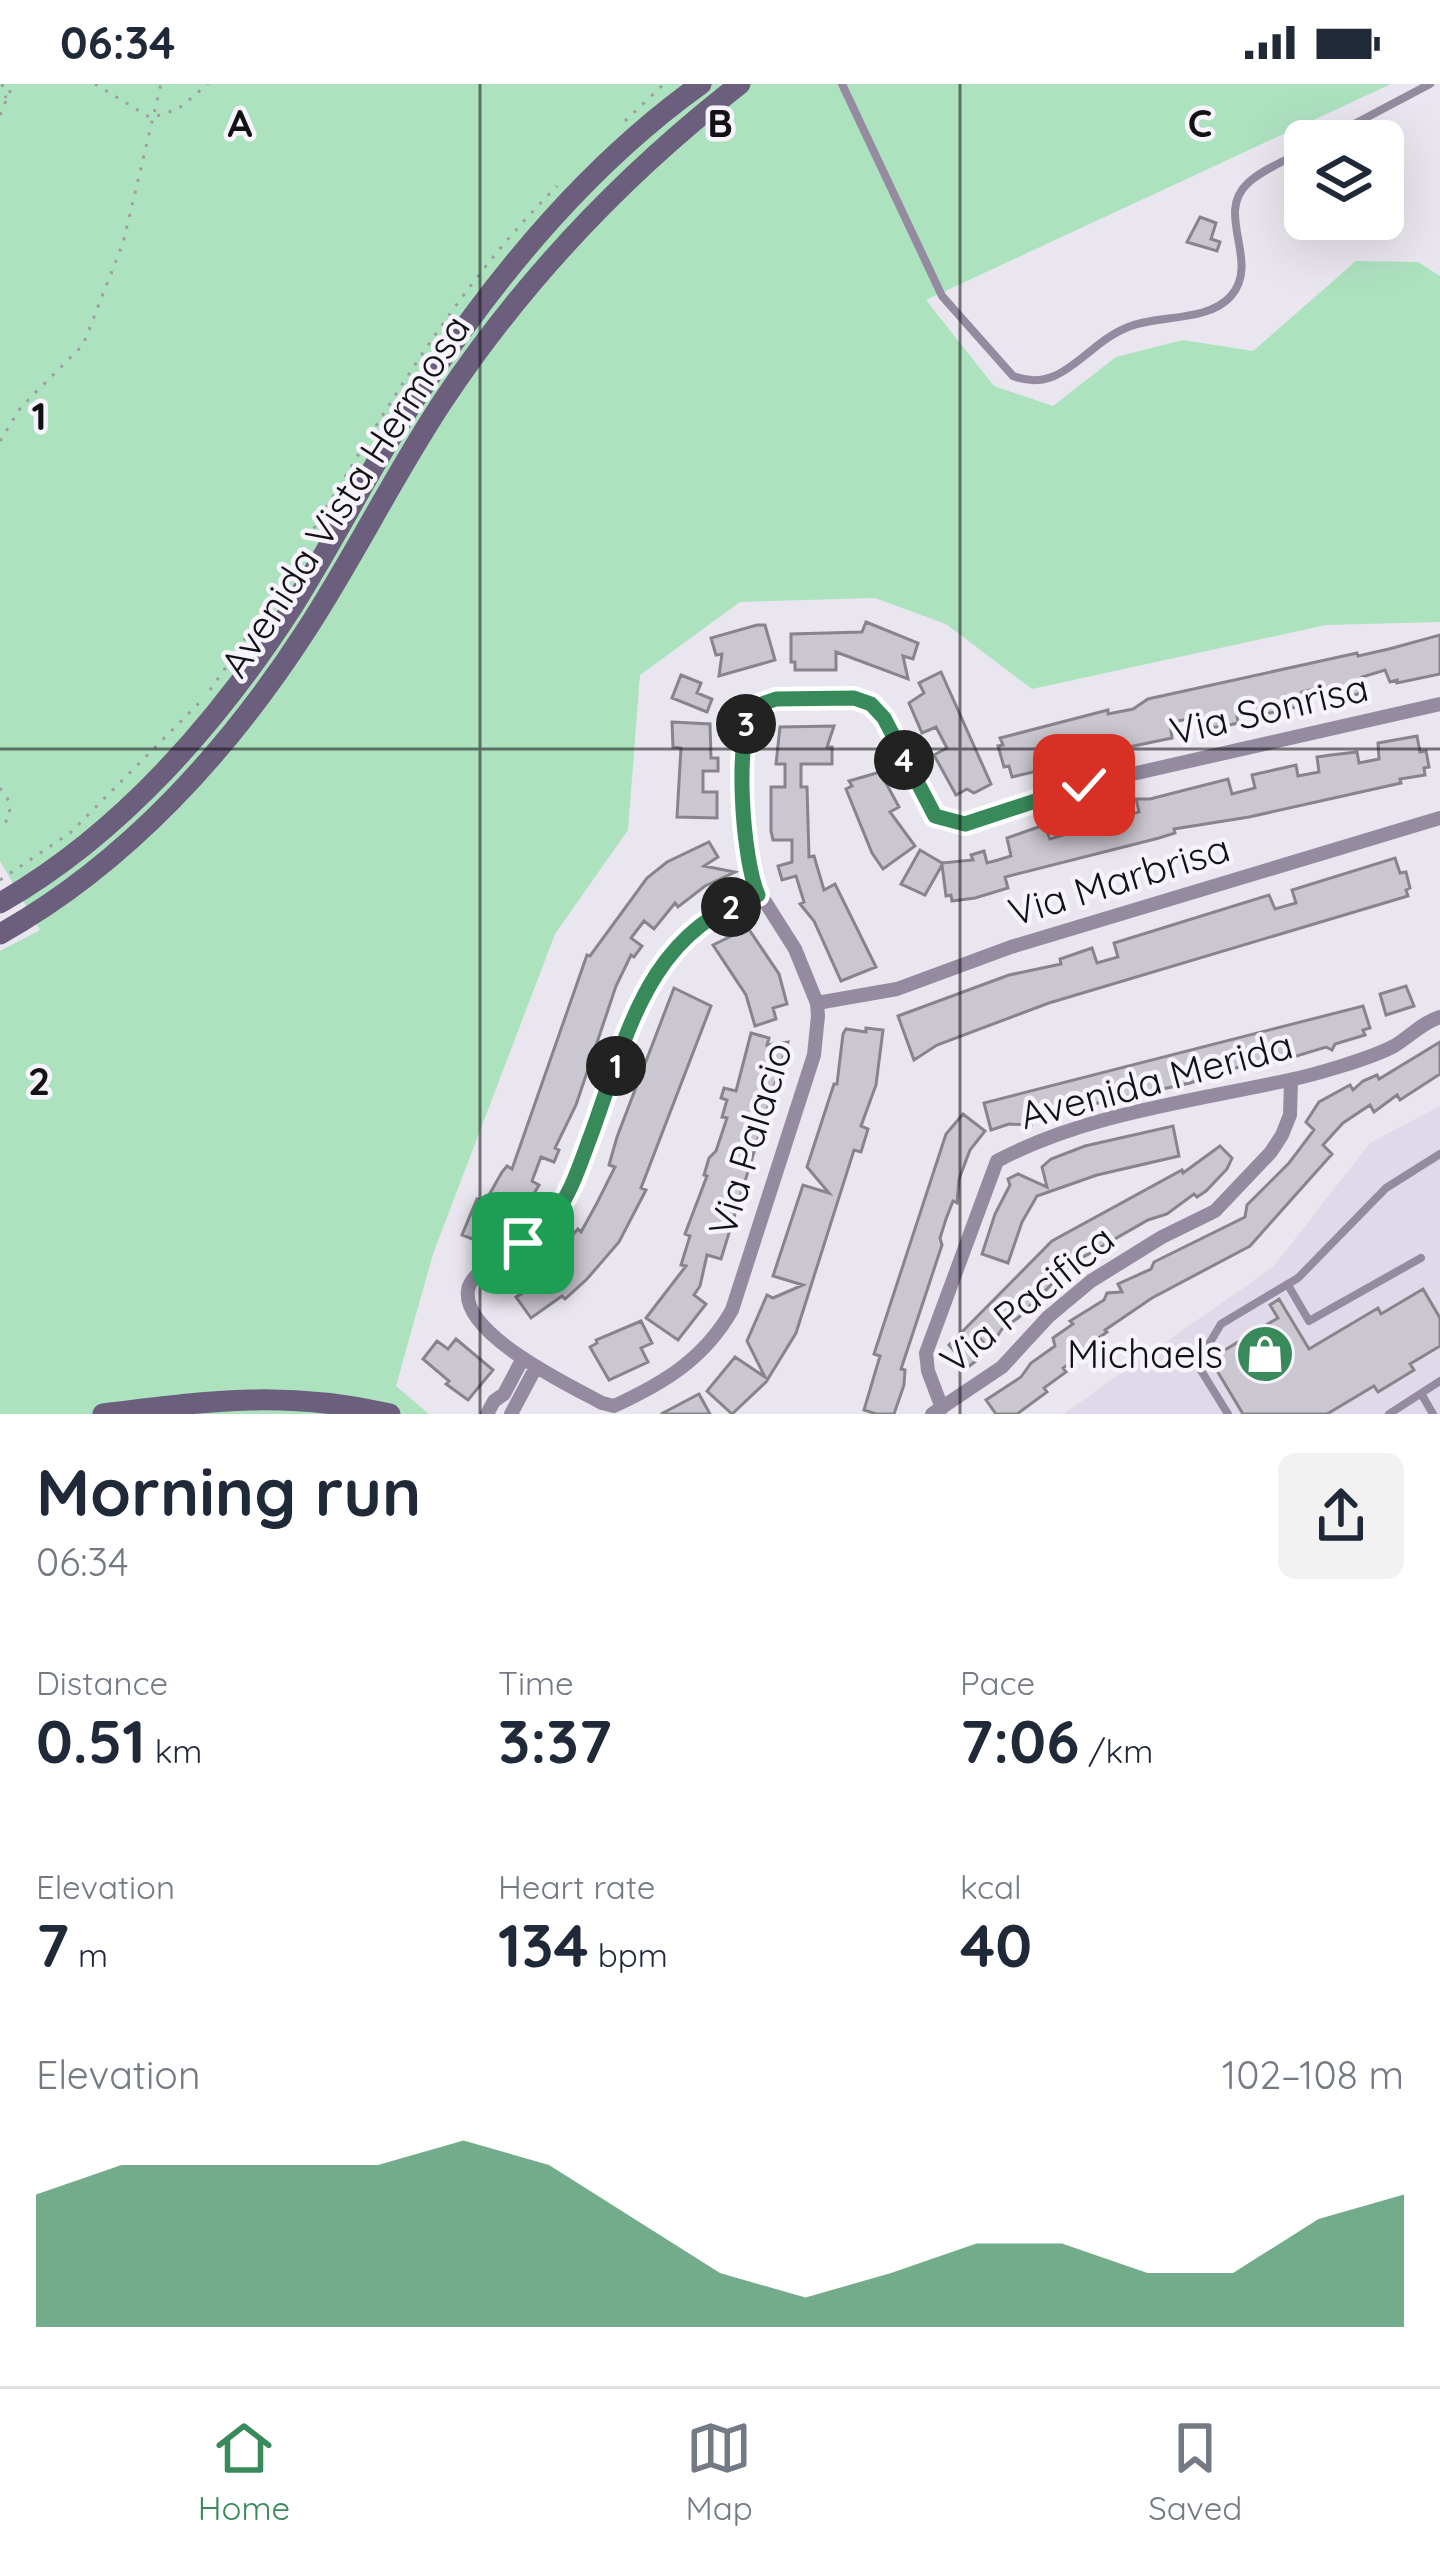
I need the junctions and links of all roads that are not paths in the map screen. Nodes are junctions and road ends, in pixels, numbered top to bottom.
1 (701, 84) edge
2 (740, 84) edge
3 (842, 84) edge
4 (1430, 84) edge
5 (1362, 120) edge
6 (1284, 162) edge
7 (551, 220) junction
8 (570, 238) junction
9 (1440, 704) edge
10 (756, 706) joint
11 (1440, 818) edge
12 (758, 895) junction
13 (0, 903) edge
14 (0, 934) edge
15 (817, 1003) junction
16 (1440, 1017) edge
17 (1291, 1080) junction
18 (1440, 1154) edge
19 (1421, 1258) dead end
20 (1288, 1285) junction
21 (529, 1362) junction
22 (1440, 1381) edge
23 (1422, 1394) junction
24 (511, 1403) edge
25 (1405, 1405) junction
26 (937, 1411) edge
27 (103, 1414) edge
28 (390, 1414) edge
29 (487, 1414) edge
30 (1228, 1414) edge
31 (1389, 1414) edge
32 (1412, 1414) edge
33 (1433, 1414) edge

1 - 7 main road, Avenida Vista Hermosa
2 - 8 main road, Avenida Vista Hermosa
3 - 6 lane
4 - 5 lane
7 - 8 lane
7 - 13 main road, Avenida Vista Hermosa
8 - 14 main road, Avenida Vista Hermosa
9 - 10 street, Via Sonrisa
10 - 12 street, Via Palacio
11 - 15 street, Via Marbrisa
12 - 15 street, Via Palacio
12 - 21 street
15 - 21 street, Via Palacio
16 - 17 street, Avenida Merida
17 - 26 street, Via Pacifica
17 - 26 street, Avenida Merida
18 - 20 lane
19 - 20 lane
20 - 30 lane
21 - 24 street
22 - 23 lane
23 - 25 lane
23 - 33 lane
24 - 29 street
25 - 31 lane
25 - 32 lane
27 - 28 main road

